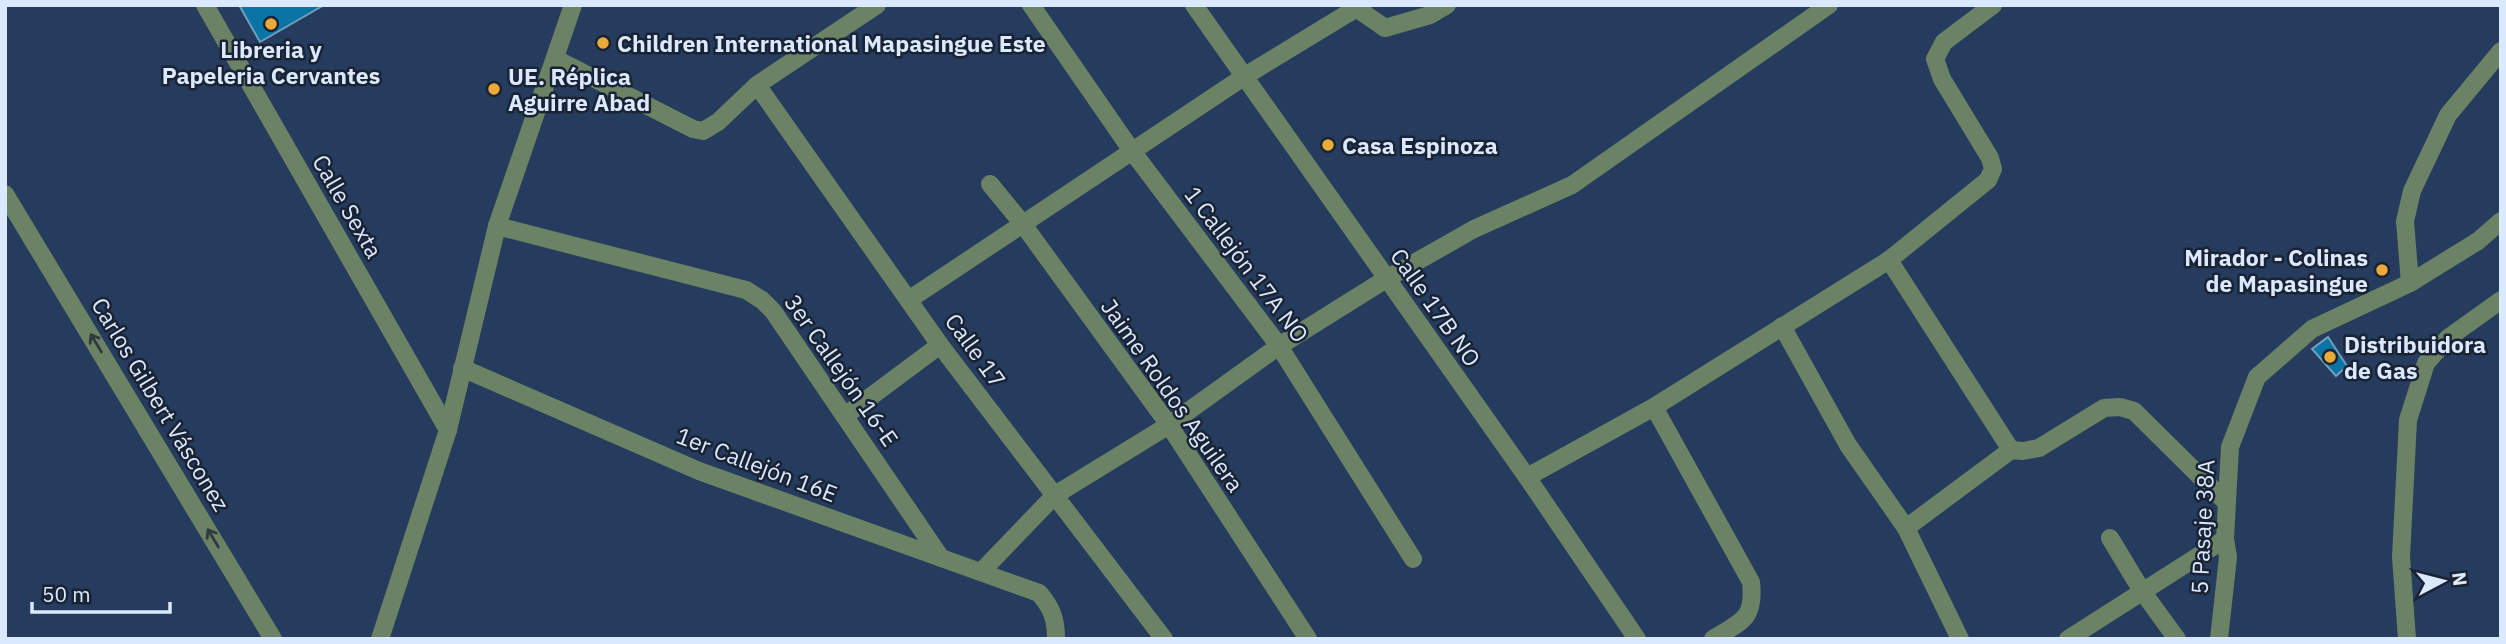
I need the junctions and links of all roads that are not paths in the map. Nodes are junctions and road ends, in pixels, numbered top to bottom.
1 (205, 5) edge
2 (573, 5) edge
3 (877, 5) edge
4 (1031, 5) edge
5 (1194, 5) edge
6 (1447, 5) edge
7 (1829, 5) edge
8 (1993, 5) edge
9 (1354, 7) edge
10 (2501, 51) edge
11 (556, 60) junction
12 (1245, 75) junction
13 (757, 85) junction
14 (1132, 151) junction
15 (990, 184) dead end
16 (5, 194) edge
17 (2501, 221) edge
18 (1022, 223) junction
19 (497, 226) junction
20 (1889, 260) junction
21 (1385, 279) junction
22 (2410, 283) junction
23 (910, 299) junction
24 (2501, 300) edge
25 (1783, 326) junction
26 (940, 345) junction
27 (1279, 346) junction
28 (462, 368) junction
29 (1654, 407) junction
30 (846, 415) junction
31 (1169, 425) junction
32 (448, 430) junction
33 (2011, 450) junction
34 (1527, 477) junction
35 (1055, 495) junction
36 (2226, 502) junction
37 (1906, 528) junction
38 (2110, 538) dead end
39 (2225, 539) junction
40 (941, 558) junction
41 (1413, 559) dead end
42 (981, 572) junction
43 (2143, 591) junction
44 (1301, 637) edge
45 (273, 639) edge
46 (380, 639) edge
47 (1056, 639) edge
48 (1164, 639) edge
49 (1637, 639) edge
50 (1713, 639) edge
51 (1960, 639) edge
52 (2068, 639) edge
53 (2177, 639) edge
54 (2219, 639) edge
55 (2407, 639) edge

1 - 32 street, Calle Sexta
2 - 11 street
3 - 13 street
4 - 14 street, 1 Callejón 17A NO
5 - 12 street, Calle 17B NO
6 - 9 street
7 - 21 street
8 - 20 street
9 - 12 street
10 - 22 street
11 - 13 street
11 - 19 street
12 - 14 street
12 - 21 street, Calle 17B NO
13 - 23 street, Calle 17
14 - 18 street
14 - 27 street, 1 Callejón 17A NO
15 - 18 street, Jaime Roldos Aguilera
45 -> 16 street, Carlos Gilbert Vásconez
17 - 22 street, 5 Pasaje 38A
18 - 23 street
18 - 31 street, Jaime Roldos Aguilera
19 - 28 street
19 - 30 street, 3er Callejón 16-E
20 - 25 street
20 - 33 street
21 - 27 street
21 - 34 street, Calle 17B NO
22 - 36 street, 5 Pasaje 38A
23 - 26 street, Calle 17
24 - 55 street
25 - 29 street
25 - 37 street
26 - 30 street
26 - 35 street, Calle 17
27 - 31 street
27 - 41 street, 1 Callejón 17A NO
28 - 32 street
28 - 40 street, 1er Callejón 16E
29 - 34 street
29 - 50 street
30 - 40 street, 3er Callejón 16-E
31 - 35 street
31 - 44 street, Jaime Roldos Aguilera
32 - 46 street
33 - 36 street
33 - 37 street
34 - 49 street, Calle 17B NO
35 - 42 street
35 - 48 street, Calle 17
36 - 39 street, 5 Pasaje 38A
37 - 51 street
38 - 43 street
39 - 43 street
39 - 54 street, 5 Pasaje 38A
40 - 42 street, 1er Callejón 16E
42 - 47 street, 1er Callejón 16E
43 - 52 street
43 - 53 street

